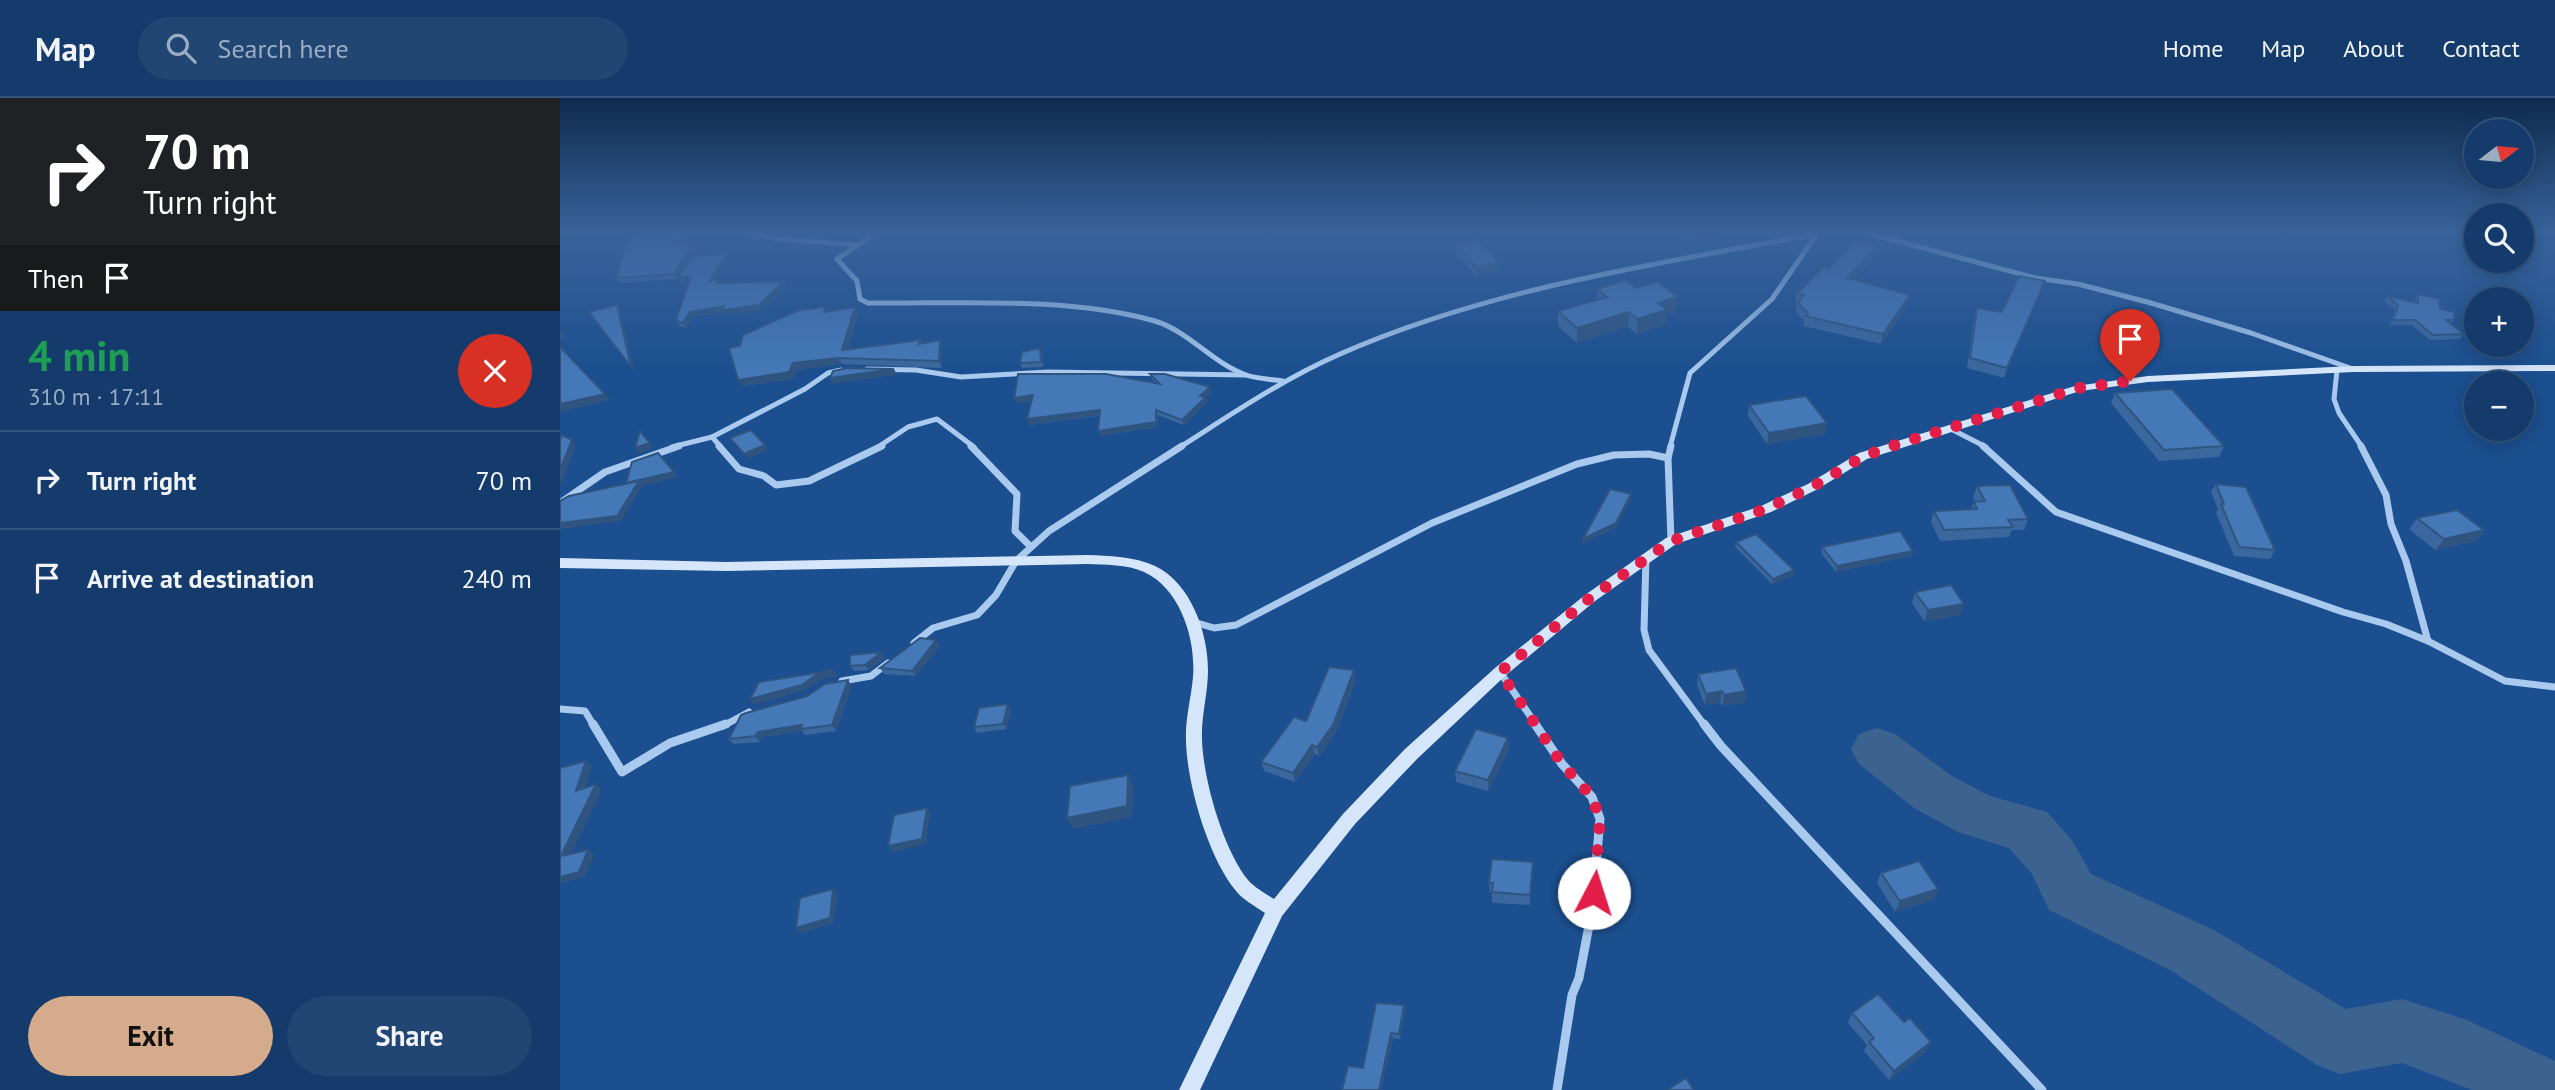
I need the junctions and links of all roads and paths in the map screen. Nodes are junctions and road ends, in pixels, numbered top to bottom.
1 (856, 279) edge
2 (1577, 279) edge
3 (1786, 279) edge
4 (2045, 279) edge
5 (849, 368) edge
6 (2555, 368) edge
7 (862, 369) edge
8 (2353, 369) junction
9 (2337, 370) junction
10 (1246, 375) junction
11 (1283, 381) junction
12 (1949, 428) junction
13 (712, 437) junction
14 (1668, 458) junction
15 (560, 503) edge
16 (1671, 541) junction
17 (1030, 546) junction
18 (1646, 558) junction
19 (1016, 561) junction
20 (560, 564) edge
21 (1192, 622) junction
22 (2428, 642) junction
23 (902, 652) edge
24 (891, 660) edge
25 (1500, 672) junction
26 (837, 682) edge
27 (2555, 687) edge
28 (560, 709) edge
29 (760, 709) edge
30 (1276, 910) junction
31 (1189, 1090) edge
32 (1557, 1090) edge
33 (2042, 1090) edge

1 - 10 street
2 - 11 street
3 - 14 street
4 - 8 street
5 - 13 street
6 - 8 street
7 - 10 street
8 - 9 street
9 - 12 street
9 - 22 street
10 - 11 street
11 - 17 street
12 - 16 street
12 - 22 street
13 - 15 street
13 - 17 street
14 - 16 street
14 - 21 street
16 - 18 street
17 - 19 street
18 - 25 street
18 - 33 street
19 - 20 street
19 - 21 street
19 - 23 street
21 - 30 street
22 - 27 street
24 - 26 street
25 - 30 street
25 - 32 street
28 - 29 street
30 - 31 street

